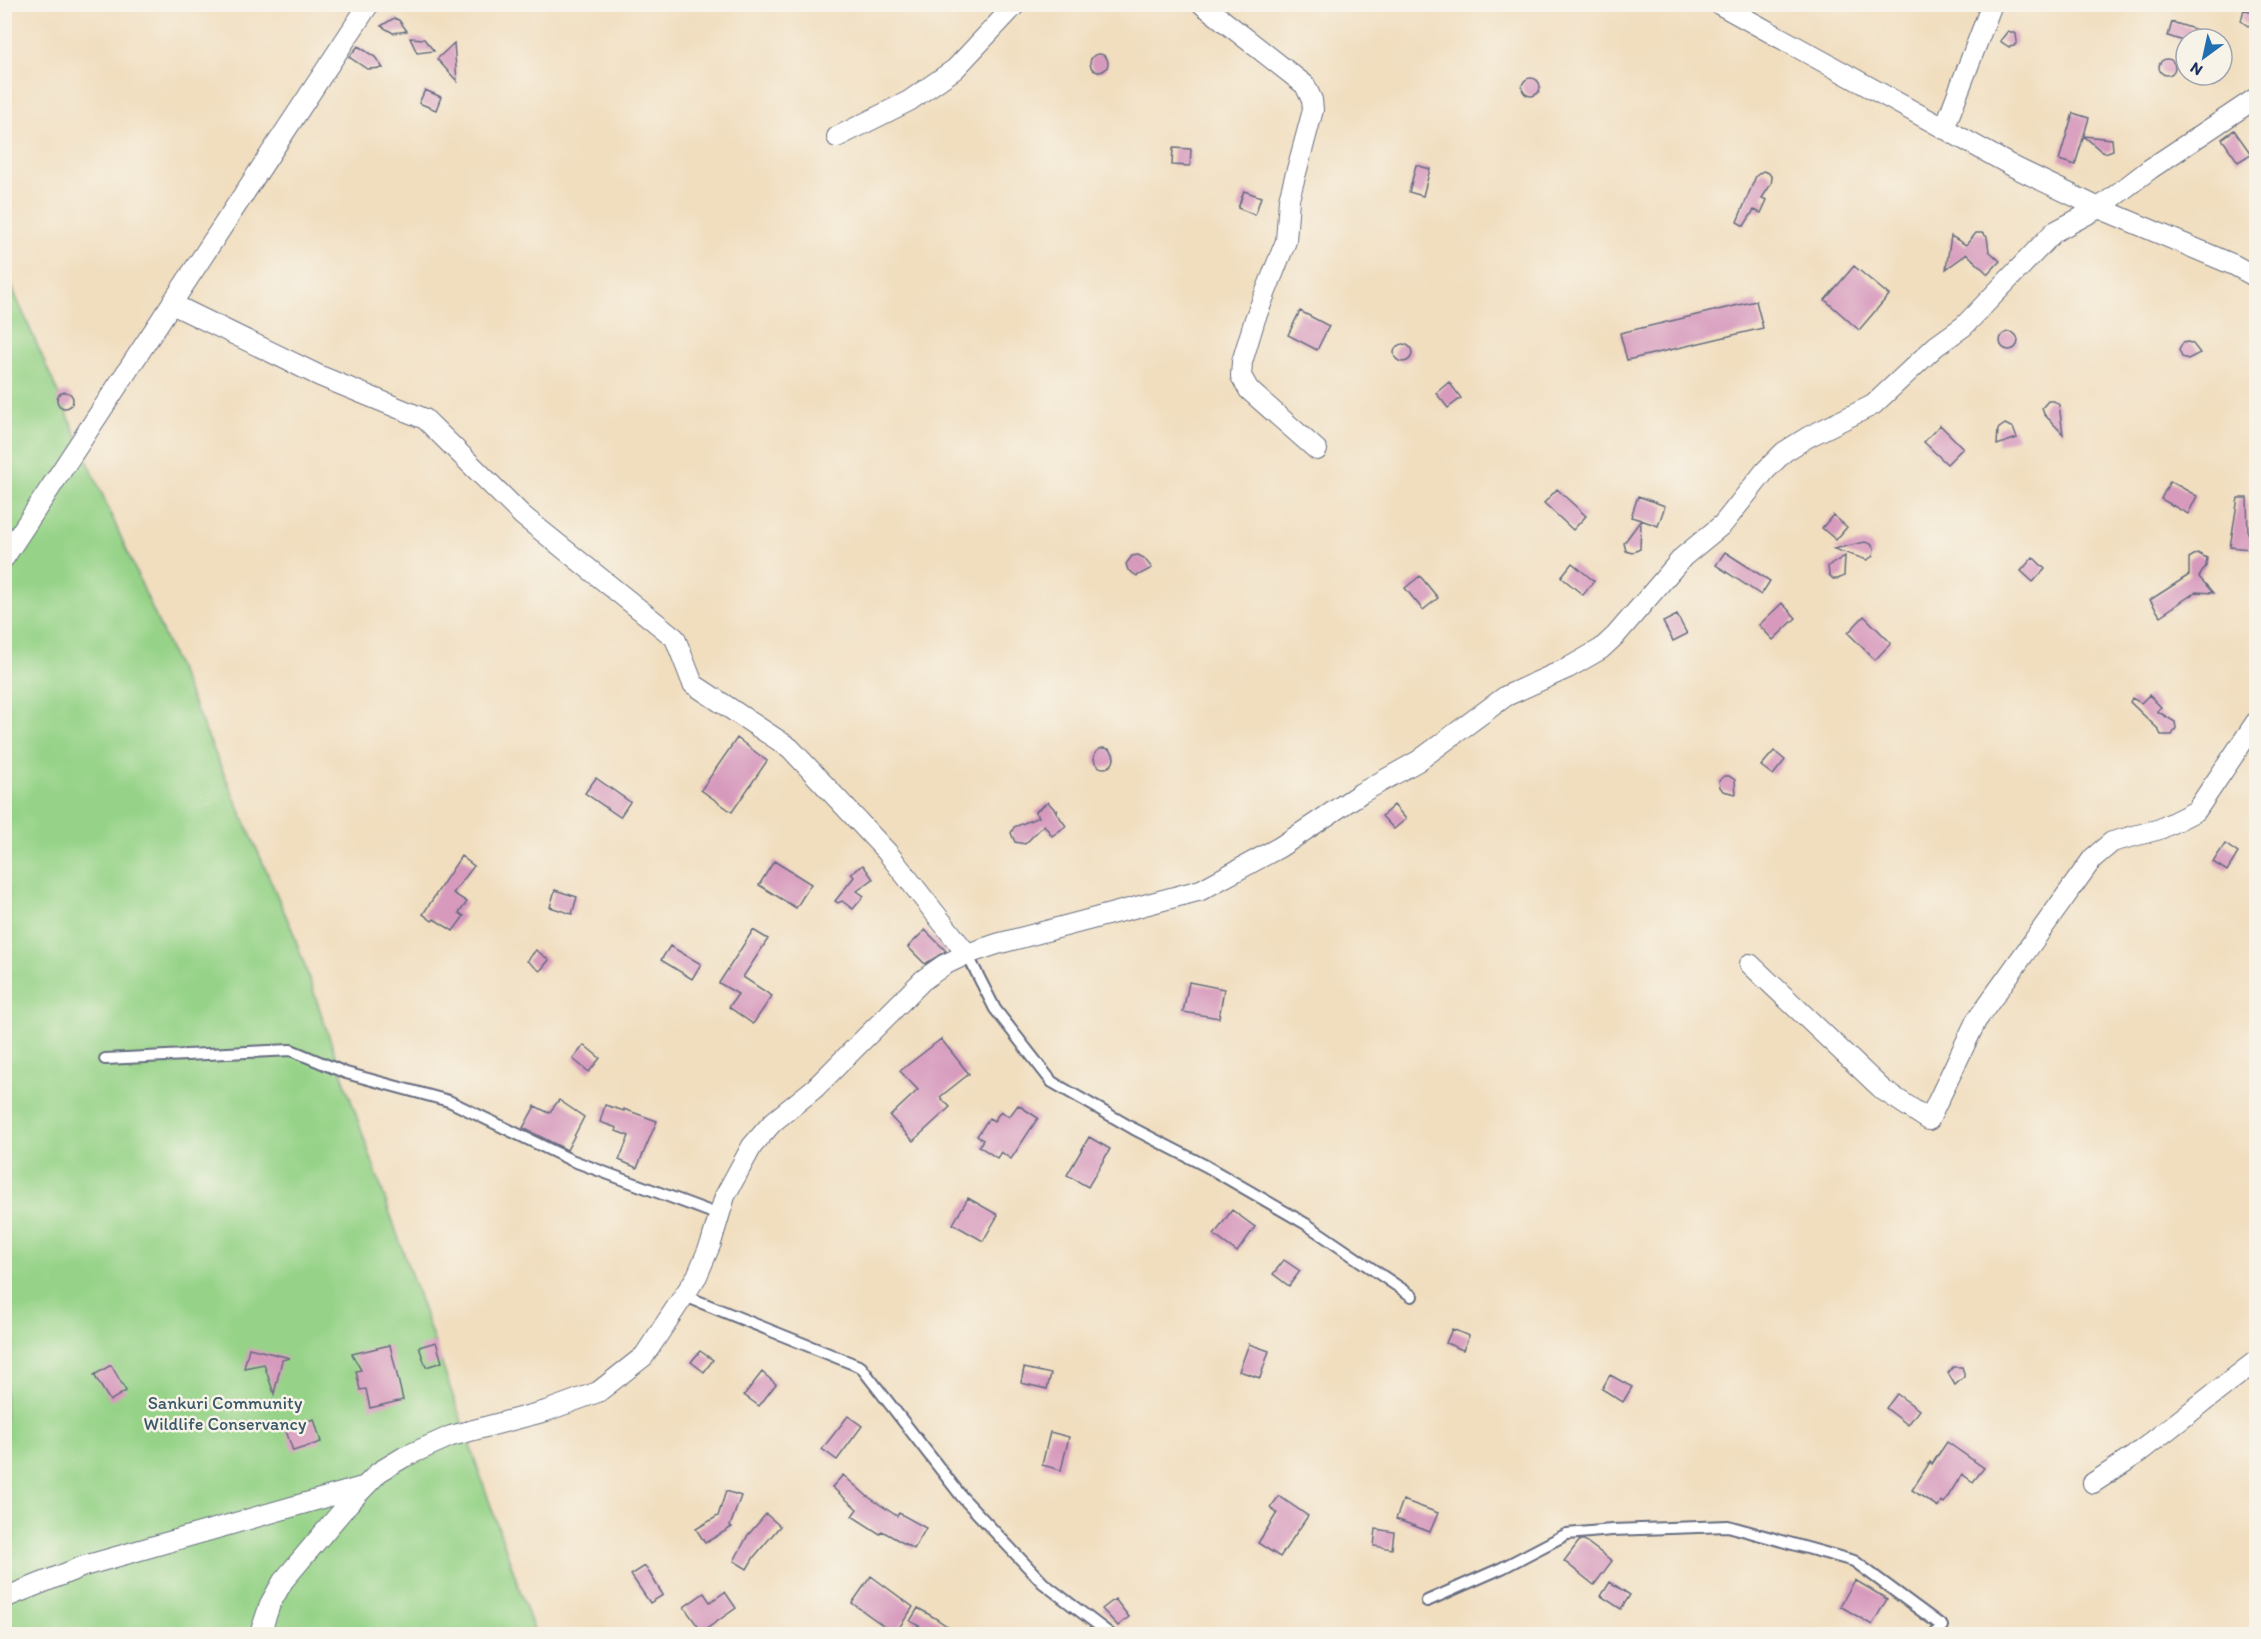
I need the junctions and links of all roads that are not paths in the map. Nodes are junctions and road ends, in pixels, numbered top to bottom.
1 (369, 4) edge
2 (1016, 4) edge
3 (1203, 4) edge
4 (1719, 4) edge
5 (1992, 4) edge
6 (2256, 98) edge
7 (1944, 129) junction
8 (837, 137) dead end
9 (2099, 207) junction
10 (2256, 277) edge
11 (172, 304) junction
12 (1317, 450) dead end
13 (4, 558) edge
14 (2256, 722) edge
15 (967, 954) junction
16 (1750, 963) dead end
17 (105, 1059) dead end
18 (719, 1215) junction
19 (685, 1296) junction
20 (1412, 1296) dead end
21 (2256, 1361) edge
22 (2093, 1483) dead end
23 (365, 1486) junction
24 (4, 1598) edge
25 (1428, 1601) dead end
26 (260, 1635) edge
27 (1110, 1635) edge
28 (1935, 1635) edge

1 - 11 street
2 - 8 street
3 - 12 street
4 - 7 street
5 - 7 street
6 - 9 street
7 - 9 street
9 - 10 street
9 - 15 street
11 - 13 street
11 - 15 street
14 - 16 street
15 - 18 street
15 - 20 lane
17 - 18 lane
18 - 19 street
19 - 23 street
19 - 27 lane
21 - 22 street
23 - 24 street
23 - 26 street
25 - 28 lane

